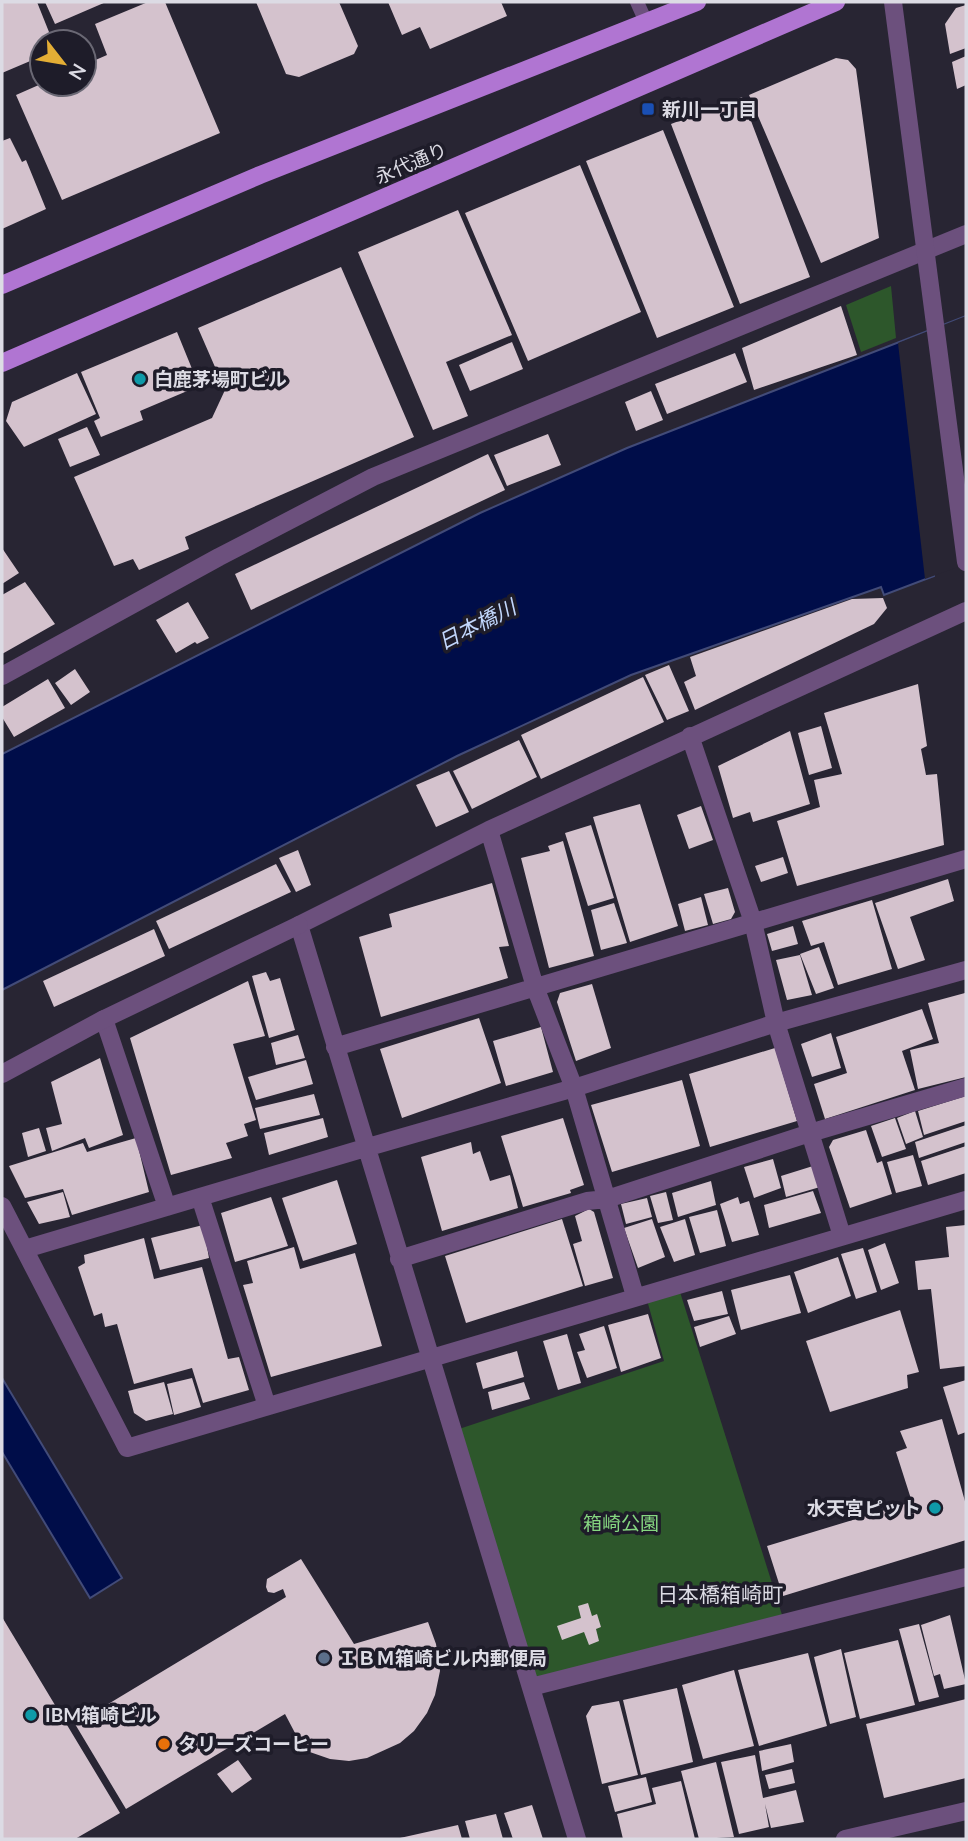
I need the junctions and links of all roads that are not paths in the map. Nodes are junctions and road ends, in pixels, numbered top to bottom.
1 (637, 2) edge
2 (697, 2) edge
3 (836, 2) edge
4 (893, 2) edge
5 (646, 23) junction
6 (966, 234) edge
7 (926, 249) junction
8 (2, 285) edge
9 (2, 363) edge
10 (966, 562) edge
11 (966, 611) edge
12 (2, 676) edge
13 (690, 736) junction
14 (489, 830) junction
15 (966, 859) edge
16 (753, 922) junction
17 (299, 925) junction
18 (966, 970) edge
19 (535, 987) junction
20 (104, 1019) junction
21 (776, 1023) junction
22 (335, 1047) junction
23 (2, 1074) edge
24 (966, 1087) edge
25 (574, 1088) junction
26 (810, 1133) junction
27 (365, 1147) junction
28 (200, 1197) junction
29 (607, 1199) junction
30 (966, 1200) edge
31 (2, 1206) edge
32 (167, 1207) junction
33 (842, 1236) junction
34 (25, 1249) junction
35 (399, 1259) junction
36 (635, 1296) junction
37 (429, 1357) junction
38 (267, 1406) junction
39 (966, 1577) edge
40 (531, 1687) junction
41 (966, 1811) edge
42 (577, 1839) edge
43 (845, 1839) edge

1 - 5 lane
2 - 5 main road
3 - 9 main road, 永代通り
4 - 7 street
5 - 8 main road
6 - 7 street
7 - 10 street
7 - 12 street
11 - 13 street
13 - 14 street
13 - 16 street
14 - 17 street
14 - 19 street
15 - 16 street
16 - 19 street
16 - 21 street
17 - 20 street
17 - 22 street
18 - 21 street
19 - 22 street
19 - 25 street
20 - 23 street
20 - 32 street
21 - 25 street
21 - 26 street
22 - 27 street
24 - 26 street
25 - 27 street
25 - 29 street
26 - 29 street
26 - 33 street
27 - 28 street
27 - 35 street
28 - 32 street
28 - 38 street
29 - 35 street
29 - 36 street
30 - 33 street
31 - 34 street
32 - 34 street
33 - 36 street
34 - 38 street
35 - 37 street
36 - 37 street
37 - 38 street
37 - 40 street
39 - 40 street
40 - 42 street
41 - 43 street

